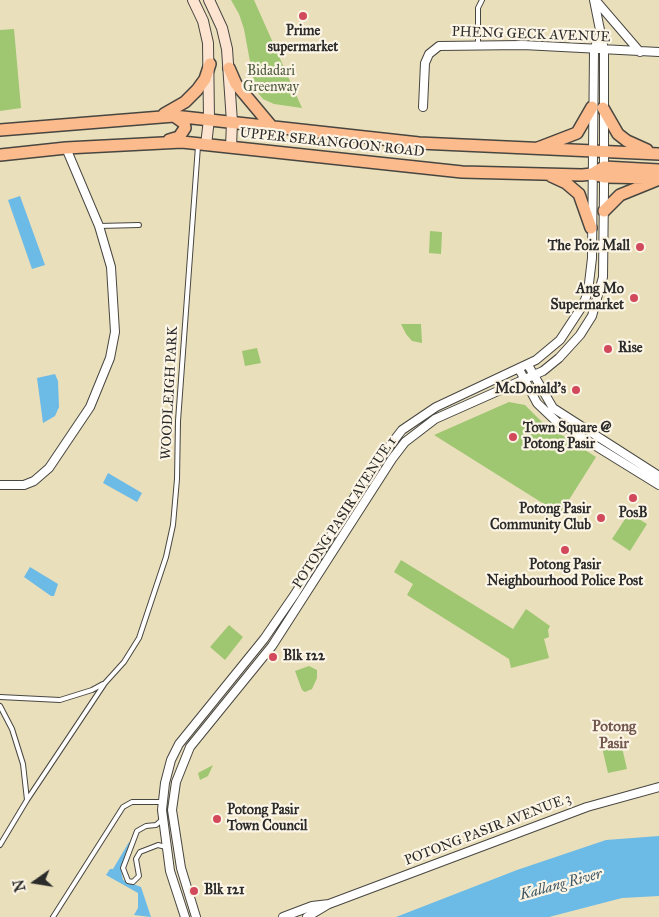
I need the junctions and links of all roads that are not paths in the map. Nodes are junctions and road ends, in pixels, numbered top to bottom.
1 (193, 0) edge
2 (209, 0) edge
3 (482, 0) edge
4 (595, 0) edge
5 (601, 32) junction
6 (478, 45) junction
7 (594, 50) junction
8 (604, 50) junction
9 (640, 52) junction
10 (659, 52) edge
11 (210, 64) junction
12 (230, 68) junction
13 (423, 107) dead end
14 (598, 108) junction
15 (160, 116) junction
16 (174, 116) junction
17 (209, 119) junction
18 (232, 122) junction
19 (272, 127) junction
20 (0, 130) edge
21 (160, 143) junction
22 (202, 144) junction
23 (66, 148) junction
24 (231, 148) junction
25 (537, 149) junction
26 (598, 152) junction
27 (659, 154) edge
28 (0, 155) edge
29 (659, 170) edge
30 (600, 173) junction
31 (547, 174) junction
32 (659, 178) edge
33 (604, 210) junction
34 (139, 224) dead end
35 (100, 226) junction
36 (592, 228) junction
37 (528, 364) junction
38 (519, 369) junction
39 (535, 376) junction
40 (524, 381) junction
41 (659, 476) edge
42 (0, 485) edge
43 (659, 485) edge
44 (105, 682) junction
45 (0, 697) edge
46 (0, 706) edge
47 (659, 787) edge
48 (26, 800) junction
49 (162, 802) junction
50 (163, 820) junction
51 (0, 845) edge
52 (166, 847) junction
53 (328, 904) junction
54 (53, 917) edge
55 (185, 917) edge
56 (196, 917) edge
57 (283, 917) edge
58 (307, 917) edge

1 - 11 street
2 - 12 street
3 - 6 lane
4 - 5 street
4 - 9 street
5 - 7 street
5 - 8 street
6 - 7 street, PHENG GECK AVENUE
6 - 13 street, PHENG GECK AVENUE
7 - 8 street, PHENG GECK AVENUE
7 - 14 street
8 - 9 street, PHENG GECK AVENUE
8 - 14 street
9 - 10 street, PHENG GECK AVENUE
11 - 15 main road
11 - 17 street
12 - 18 street
12 - 19 main road
14 - 25 main road
14 - 26 street
14 - 26 street
14 - 27 main road
15 - 16 main road, UPPER SERANGOON ROAD
15 - 20 main road, UPPER SERANGOON ROAD
16 - 17 main road, UPPER SERANGOON ROAD
16 - 21 main road
17 - 18 main road, UPPER SERANGOON ROAD
17 - 22 street
18 - 19 main road, UPPER SERANGOON ROAD
18 - 24 street
19 - 25 main road, UPPER SERANGOON ROAD
21 - 22 main road, UPPER SERANGOON ROAD
21 - 23 main road, UPPER SERANGOON ROAD
22 - 24 main road, UPPER SERANGOON ROAD
22 - 44 lane, WOODLEIGH PARK
23 - 28 main road, UPPER SERANGOON ROAD
23 - 35 street
24 - 31 main road, UPPER SERANGOON ROAD
25 - 26 main road, UPPER SERANGOON ROAD
26 - 27 main road, UPPER SERANGOON ROAD
26 - 30 street, POTONG PASIR AVENUE 1
26 - 30 street, POTONG PASIR AVENUE 1
29 - 30 main road, UPPER SERANGOON ROAD
30 - 31 main road, UPPER SERANGOON ROAD
30 - 32 main road
30 - 33 street, POTONG PASIR AVENUE 1
30 - 36 street, POTONG PASIR AVENUE 1
31 - 36 main road
32 - 33 main road
33 - 39 street, POTONG PASIR AVENUE 1
34 - 35 lane
35 - 42 street
36 - 37 street, POTONG PASIR AVENUE 1
37 - 38 street, POTONG PASIR AVENUE 1
37 - 39 street
38 - 40 street
38 - 49 street, POTONG PASIR AVENUE 1
39 - 40 street, POTONG PASIR AVENUE 1
39 - 41 street
40 - 43 street
40 - 56 street, POTONG PASIR AVENUE 1
44 - 45 lane
44 - 48 lane
46 - 48 lane
47 - 53 street, POTONG PASIR AVENUE 3
48 - 51 lane
49 - 50 street, POTONG PASIR AVENUE 1
49 - 54 lane
50 - 52 street, POTONG PASIR AVENUE 1
50 - 52 lane
52 - 55 street, POTONG PASIR AVENUE 1
53 - 57 street, POTONG PASIR AVENUE 3
53 - 58 street, POTONG PASIR AVENUE 3

